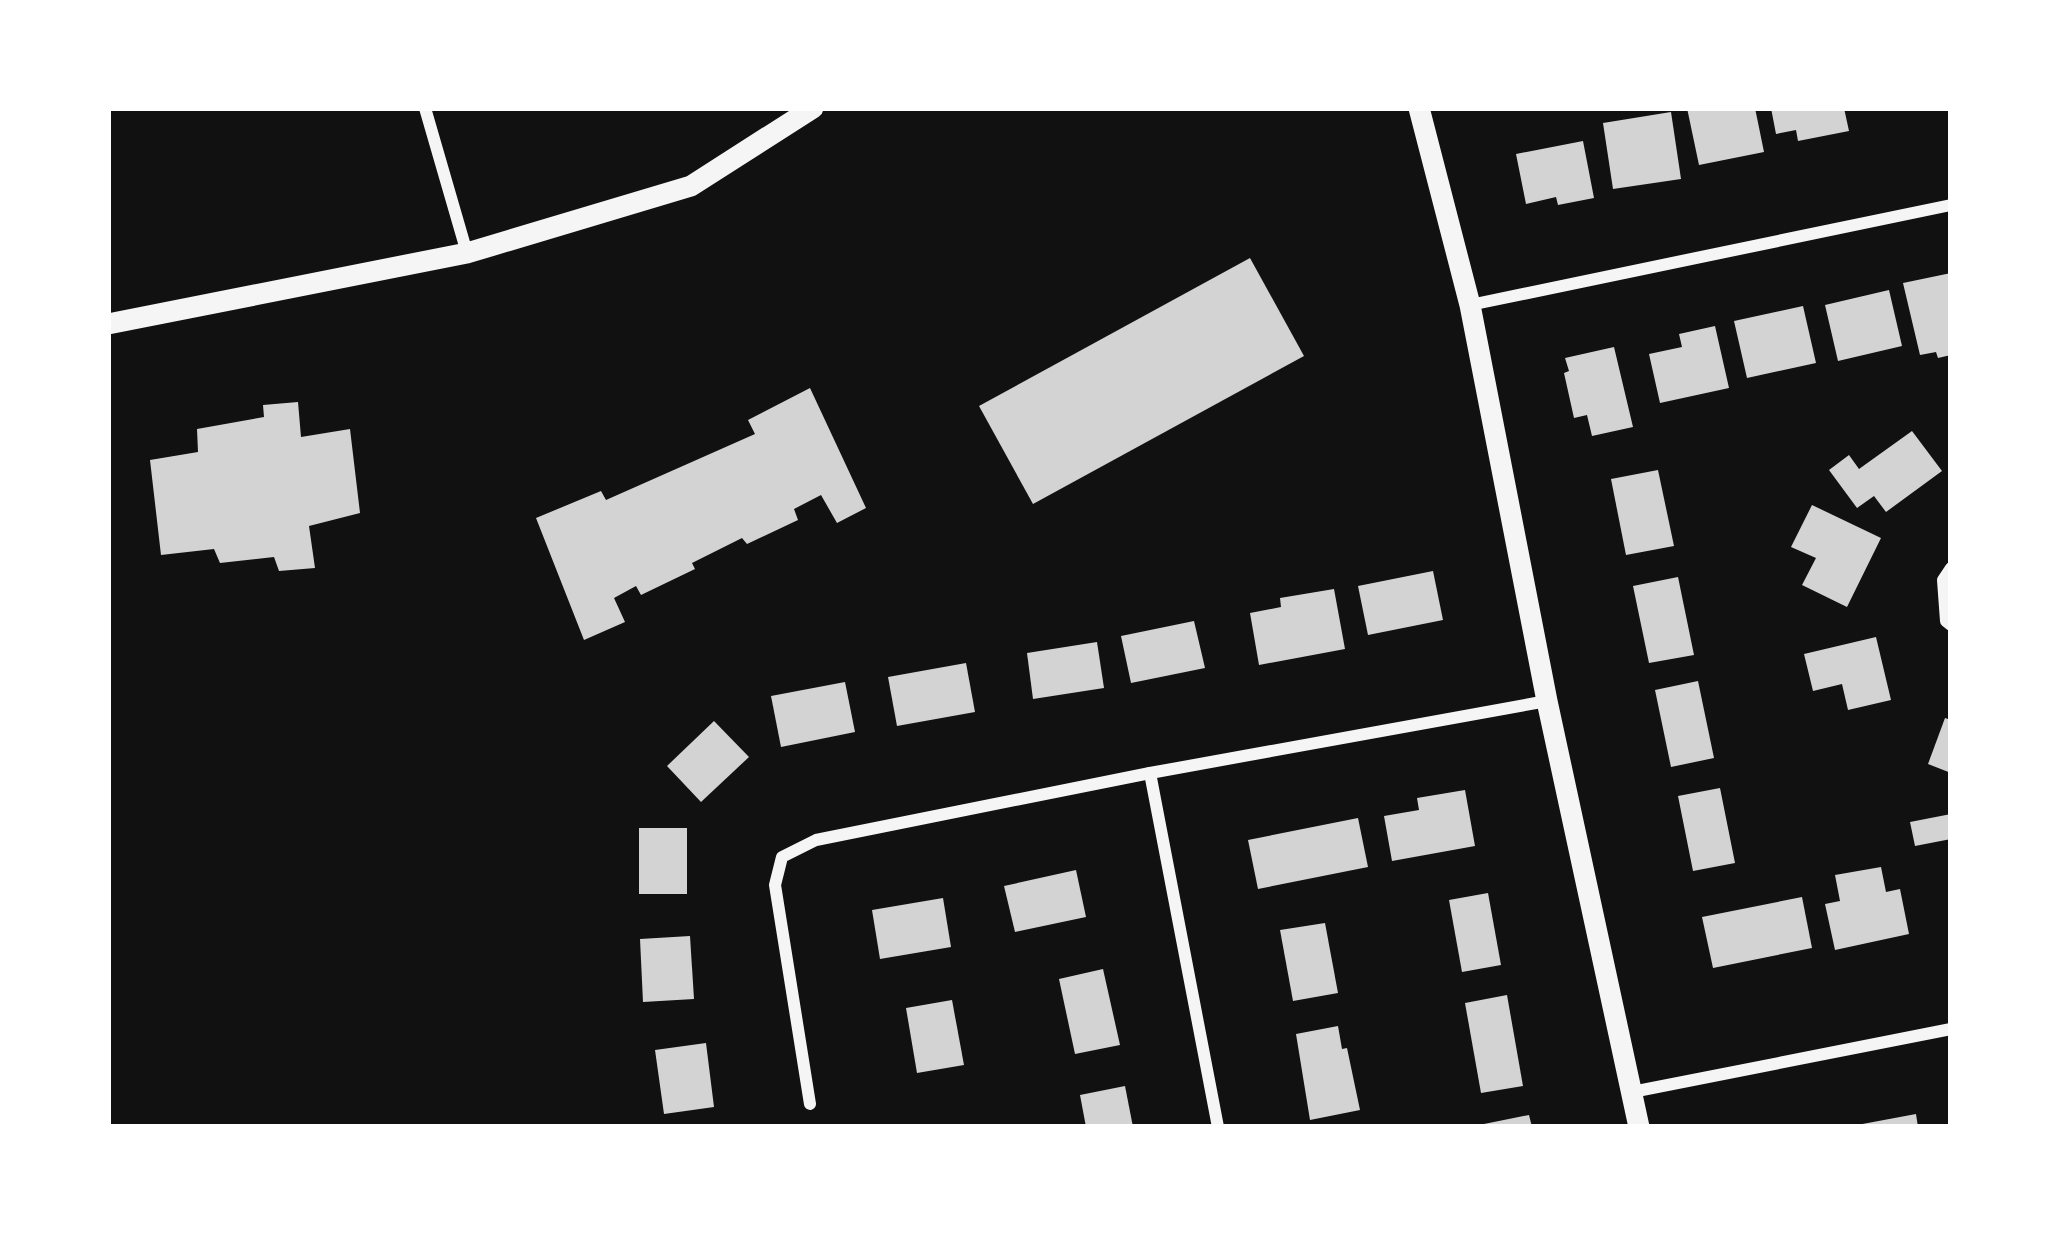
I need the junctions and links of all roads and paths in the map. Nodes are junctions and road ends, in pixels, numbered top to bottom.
1 (425, 108) edge
2 (813, 108) edge
3 (1419, 108) edge
4 (1951, 205) edge
5 (467, 253) junction
6 (1469, 305) junction
7 (108, 324) edge
8 (1951, 568) edge
9 (1951, 625) edge
10 (1547, 701) junction
11 (1150, 773) junction
12 (1951, 1029) edge
13 (1632, 1092) junction
14 (810, 1104) dead end
15 (1218, 1127) edge
16 (1639, 1127) edge

1 - 5 street
2 - 5 street
3 - 6 street
4 - 6 street
5 - 7 street
6 - 10 street
8 - 9 street
10 - 11 street
10 - 13 street
11 - 14 street
11 - 15 street
12 - 13 street
13 - 16 street

